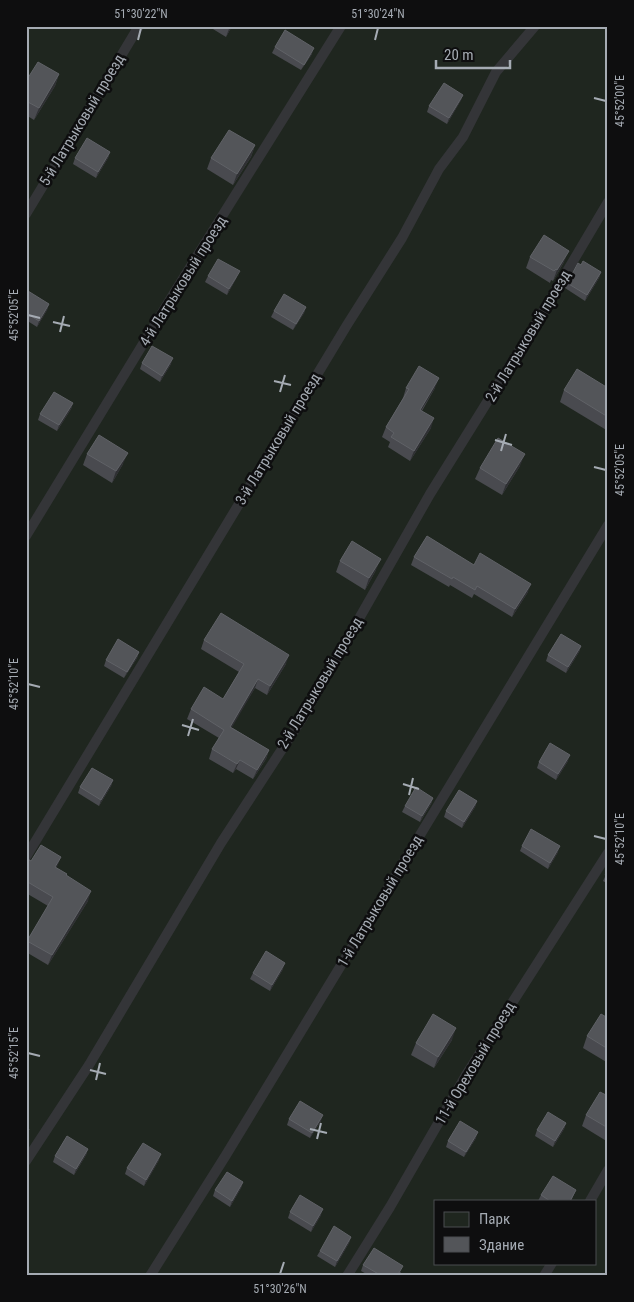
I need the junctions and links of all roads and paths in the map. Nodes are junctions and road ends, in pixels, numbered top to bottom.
1 (139, 26) edge
2 (341, 26) edge
3 (535, 26) edge
4 (608, 202) edge
5 (26, 214) edge
6 (608, 525) edge
7 (26, 536) edge
8 (608, 853) edge
9 (26, 857) edge
10 (26, 1161) edge
11 (608, 1170) edge
12 (591, 1200) edge
13 (551, 1264) edge
14 (150, 1276) edge
15 (347, 1276) edge
16 (544, 1276) edge

1 - 5 lane, 5-й Латрыковый проезд
2 - 7 lane, 4-й Латрыковый проезд
3 - 9 lane, 3-й Латрыковый проезд
4 - 10 lane, 2-й Латрыковый проезд
6 - 14 lane, 1-й Латрыковый проезд
8 - 15 lane, 11-й Ореховый проезд
11 - 12 lane
13 - 16 lane

